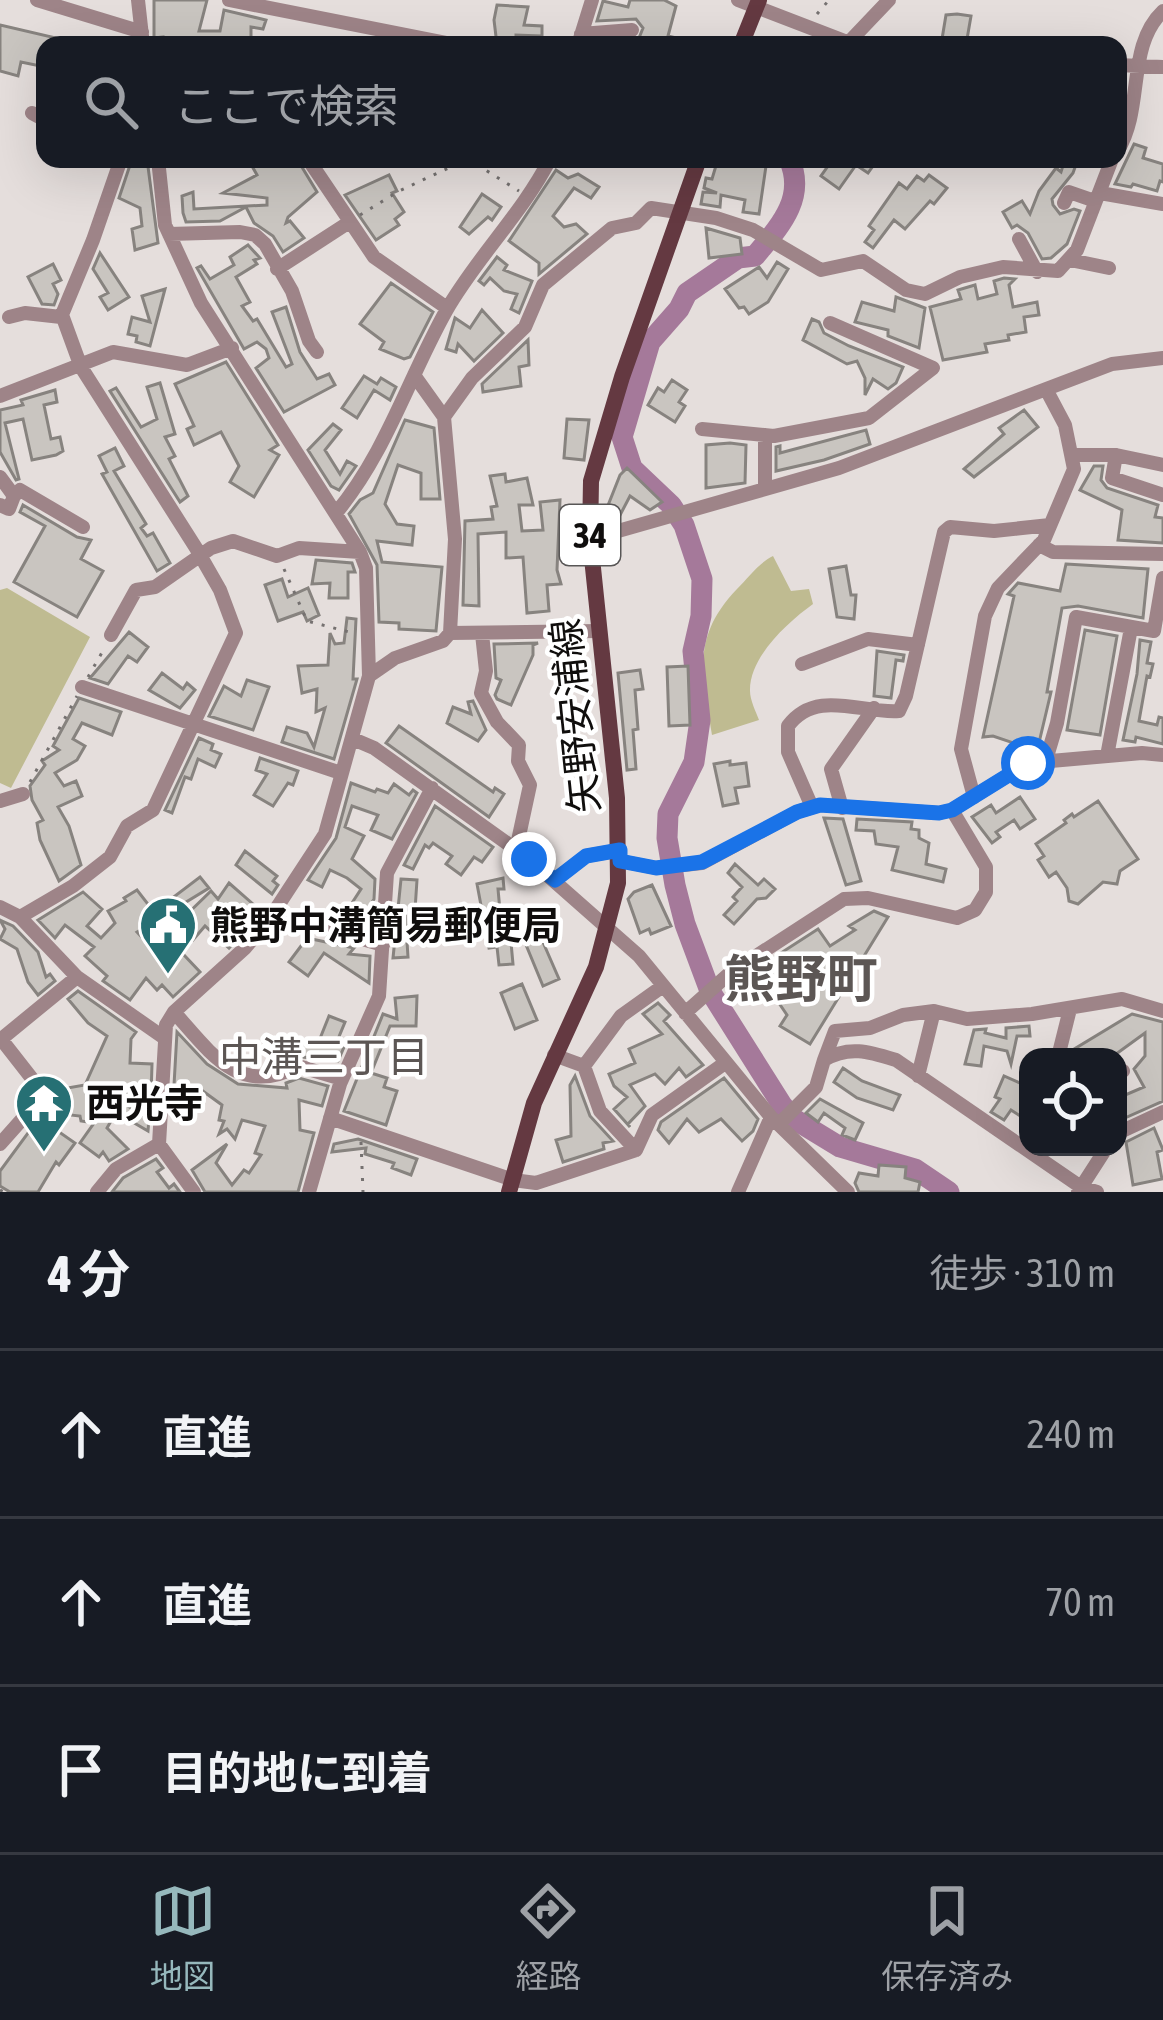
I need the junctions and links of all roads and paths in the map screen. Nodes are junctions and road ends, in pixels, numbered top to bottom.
1 (38, 0) edge
2 (138, 0) edge
3 (230, 0) edge
4 (592, 0) edge
5 (829, 0) edge
6 (889, 0) edge
7 (751, 2) edge
8 (278, 5) edge
9 (1163, 11) edge
10 (808, 25) junction
11 (632, 30) dead end
12 (132, 36) edge
13 (144, 36) edge
14 (417, 36) edge
15 (580, 36) edge
16 (600, 36) edge
17 (743, 36) edge
18 (835, 36) edge
19 (858, 36) edge
20 (1127, 64) edge
21 (1127, 66) edge
22 (1163, 68) edge
23 (1127, 96) edge
24 (1127, 128) edge
25 (118, 168) edge
26 (159, 168) edge
27 (314, 168) edge
28 (449, 168) edge
29 (482, 168) edge
30 (544, 168) edge
31 (696, 168) edge
32 (1109, 168) edge
33 (526, 196) junction
34 (1098, 197) junction
35 (1064, 203) dead end
36 (1163, 203) edge
37 (680, 212) junction
38 (348, 223) junction
39 (169, 234) junction
40 (1019, 238) dead end
41 (1070, 260) junction
42 (1109, 268) dead end
43 (277, 269) junction
44 (1037, 272) junction
45 (447, 308) junction
46 (62, 315) junction
47 (9, 317) dead end
48 (830, 323) dead end
49 (232, 348) junction
50 (317, 352) dead end
51 (1163, 358) edge
52 (81, 367) junction
53 (414, 375) junction
54 (1047, 391) junction
55 (0, 396) edge
56 (444, 417) junction
57 (701, 429) dead end
58 (765, 435) junction
59 (1072, 455) junction
60 (1116, 455) junction
61 (1163, 465) edge
62 (0, 477) edge
63 (765, 487) junction
64 (1163, 495) edge
65 (14, 496) junction
66 (0, 505) edge
67 (336, 513) junction
68 (1050, 525) junction
69 (82, 527) dead end
70 (590, 539) junction
71 (1039, 545) junction
72 (360, 552) junction
73 (1163, 554) edge
74 (278, 556) junction
75 (201, 557) junction
76 (1163, 578) edge
77 (1132, 628) junction
78 (599, 632) junction
79 (450, 633) junction
80 (482, 634) junction
81 (111, 635) joint
82 (366, 638) junction
83 (918, 645) junction
84 (802, 664) dead end
85 (368, 676) junction
86 (82, 687) junction
87 (874, 708) junction
88 (191, 723) junction
89 (353, 739) junction
90 (1163, 755) edge
91 (1107, 756) junction
92 (1046, 760) junction
93 (341, 773) junction
94 (432, 788) junction
95 (23, 794) joint
96 (974, 796) junction
97 (0, 801) edge
98 (812, 807) junction
99 (842, 808) junction
100 (952, 810) junction
101 (516, 850) junction
102 (620, 856) junction
103 (555, 880) junction
104 (0, 907) edge
105 (20, 917) junction
106 (271, 918) junction
107 (608, 927) junction
108 (383, 945) junction
109 (76, 977) junction
110 (663, 986) junction
111 (1070, 1009) junction
112 (1163, 1011) edge
113 (173, 1012) junction
114 (934, 1012) junction
115 (685, 1013) junction
116 (163, 1037) junction
117 (0, 1039) edge
118 (1060, 1048) edge
119 (554, 1055) junction
120 (824, 1060) junction
121 (724, 1064) junction
122 (584, 1066) junction
123 (918, 1076) junction
124 (342, 1079) junction
125 (1163, 1112) edge
126 (782, 1117) junction
127 (330, 1118) junction
128 (361, 1128) junction
129 (1127, 1129) edge
130 (1019, 1139) edge
131 (0, 1144) edge
132 (159, 1144) junction
133 (636, 1150) junction
134 (1045, 1156) edge
135 (1102, 1156) edge
136 (511, 1186) edge
137 (1085, 1190) edge
138 (97, 1192) edge
139 (194, 1192) edge
140 (309, 1192) edge
141 (364, 1192) edge
142 (738, 1192) edge
143 (848, 1192) edge

1 - 12 street
2 - 13 street
3 - 8 street
4 - 15 street
5 - 10 path
6 - 19 street
7 - 10 street
7 - 17 main road
8 - 14 street
9 - 20 street
10 - 18 street
11 - 16 street
21 - 22 street
23 - 24 street
25 - 46 street
26 - 39 street
27 - 38 street
28 - 38 path
29 - 33 path
30 - 33 street
31 - 37 main road, 矢野安浦線 / 34
32 - 34 street
33 - 45 street
34 - 35 street
34 - 36 street
34 - 41 street
37 - 44 street
37 - 56 street
37 - 70 main road, 矢野安浦線 / 34
38 - 43 street
38 - 45 street
39 - 43 street
39 - 49 street
40 - 44 street
41 - 42 street
41 - 44 street
43 - 50 street
45 - 53 street
46 - 47 street
46 - 52 street
48 - 58 street
49 - 52 street
49 - 67 street
51 - 54 street
52 - 55 street
52 - 75 street
53 - 56 street
53 - 67 street
54 - 59 street
54 - 63 street
56 - 79 street
57 - 58 street
58 - 63 street
59 - 60 street
59 - 68 street
60 - 61 street
60 - 64 street
62 - 65 street
63 - 70 street
65 - 66 street
65 - 69 street
67 - 72 street
68 - 71 street
68 - 83 street
70 - 78 main road, 矢野安浦線 / 34
71 - 73 street
71 - 96 street
72 - 74 street
72 - 82 street
74 - 75 street
74 - 82 path
75 - 81 street
75 - 88 street
76 - 77 street
77 - 91 street
77 - 92 street
78 - 80 street
78 - 102 main road, 矢野安浦線 / 34
79 - 80 street
79 - 85 street
80 - 101 street
81 - 86 path
82 - 85 street
83 - 84 street
83 - 87 street
85 - 89 street
86 - 88 street
86 - 95 path
87 - 98 street
87 - 99 street
88 - 93 street
88 - 105 street
89 - 93 street
89 - 94 street
90 - 91 street
91 - 92 street
92 - 96 street
93 - 106 street
94 - 101 street
94 - 108 street
95 - 97 street
96 - 100 street
98 - 99 street
98 - 102 street
99 - 100 street
100 - 115 street
101 - 103 street
102 - 103 street
102 - 107 main road, 矢野安浦線 / 34
103 - 107 street
104 - 105 street
105 - 109 street
106 - 108 street
106 - 113 street
107 - 110 street
107 - 119 main road, 矢野安浦線 / 34
108 - 124 street
109 - 116 street
109 - 117 street
110 - 115 street
110 - 122 street
111 - 112 street
111 - 114 street
111 - 118 street
113 - 116 street
113 - 124 street
114 - 120 street
114 - 123 street
115 - 121 street
116 - 132 street
117 - 131 street
119 - 122 street
119 - 136 main road, 矢野安浦線 / 34
120 - 123 street
120 - 126 street
121 - 126 street
121 - 133 street
122 - 133 street
123 - 130 street
124 - 127 street
125 - 129 street
126 - 142 street
126 - 143 street
127 - 128 street
127 - 140 street
128 - 136 street
128 - 141 path
132 - 138 street
132 - 139 street
133 - 136 street
134 - 137 street
135 - 137 street

